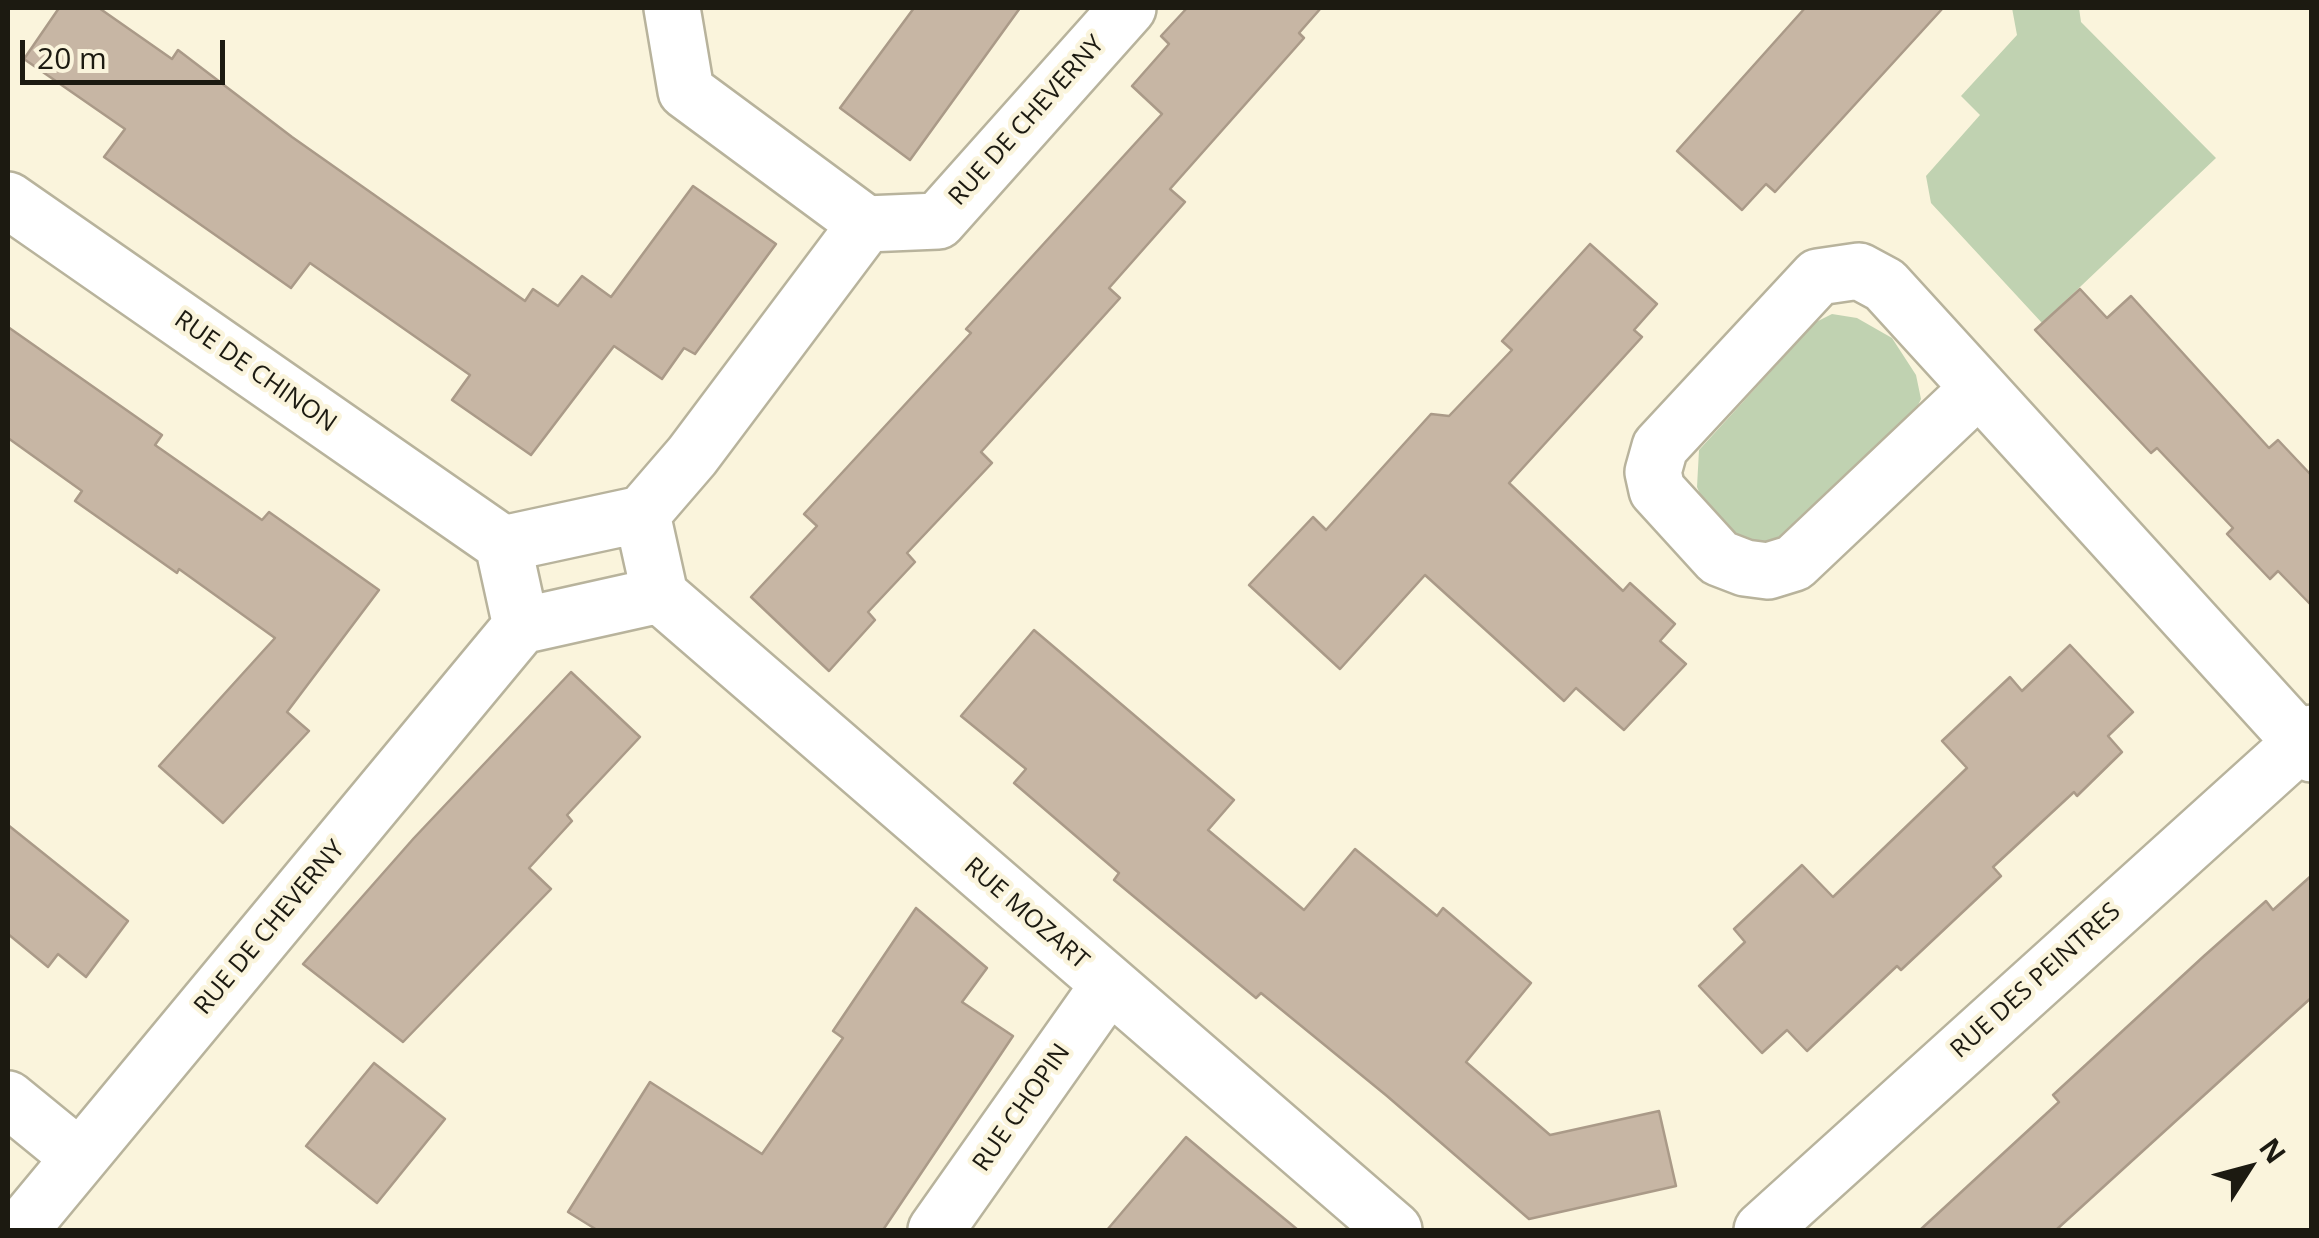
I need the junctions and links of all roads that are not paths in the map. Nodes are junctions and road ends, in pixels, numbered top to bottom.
1 (672, 8) edge
2 (1128, 8) edge
3 (8, 200) edge
4 (866, 224) junction
5 (1979, 388) junction
6 (642, 514) junction
7 (503, 544) junction
8 (660, 595) junction
9 (521, 626) junction
10 (2308, 744) edge
11 (1108, 986) junction
12 (8, 1099) edge
13 (79, 1157) junction
14 (20, 1230) edge
15 (936, 1230) edge
16 (1394, 1230) edge
17 (1762, 1230) edge

1 - 4 street
2 - 4 street, RUE DE CHEVERNY
3 - 7 street, RUE DE CHINON
4 - 6 street
5 - 5 street
5 - 10 street
6 - 7 street
6 - 8 street
7 - 9 street
8 - 9 street
8 - 11 street, RUE MOZART
9 - 13 street, RUE DE CHEVERNY
10 - 17 street, RUE DES PEINTRES
11 - 15 street, RUE CHOPIN
11 - 16 street, RUE MOZART
12 - 13 street
13 - 14 street, RUE DE CHEVERNY

